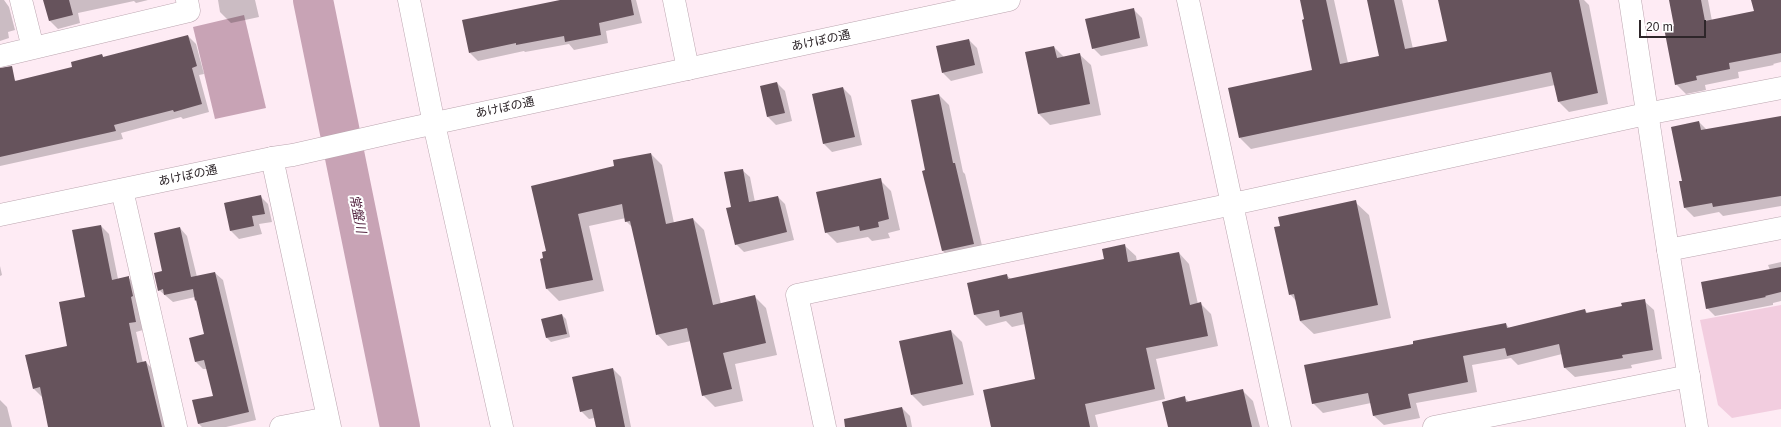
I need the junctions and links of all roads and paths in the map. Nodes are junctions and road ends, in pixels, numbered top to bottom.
1 (21, 0) edge
2 (187, 0) edge
3 (409, 0) edge
4 (674, 0) edge
5 (1009, 0) edge
6 (1188, 0) edge
7 (1630, 0) edge
8 (33, 48) junction
9 (0, 56) edge
10 (688, 70) junction
11 (1781, 88) edge
12 (1646, 114) junction
13 (434, 124) junction
14 (282, 157) junction
15 (122, 190) junction
16 (1233, 204) junction
17 (0, 215) edge
18 (1781, 228) edge
19 (1668, 250) junction
20 (1689, 376) junction
21 (329, 422) edge
22 (176, 427) edge
23 (281, 427) edge
24 (502, 427) edge
25 (825, 427) edge
26 (1280, 427) edge
27 (1434, 427) edge
28 (1697, 427) edge

1 - 8 street
2 - 8 street
3 - 13 street
4 - 10 street
5 - 10 street, あけぼの通
6 - 16 street
7 - 12 street
8 - 9 street
10 - 13 street, あけぼの通
11 - 12 street
12 - 16 street
12 - 19 street
13 - 14 street, あけぼの通
13 - 24 street
14 - 15 street, あけぼの通
14 - 21 street
15 - 17 street, あけぼの通
15 - 22 street
16 - 25 street
16 - 26 street
18 - 19 street
19 - 20 street
20 - 27 street
20 - 28 street
21 - 23 street

